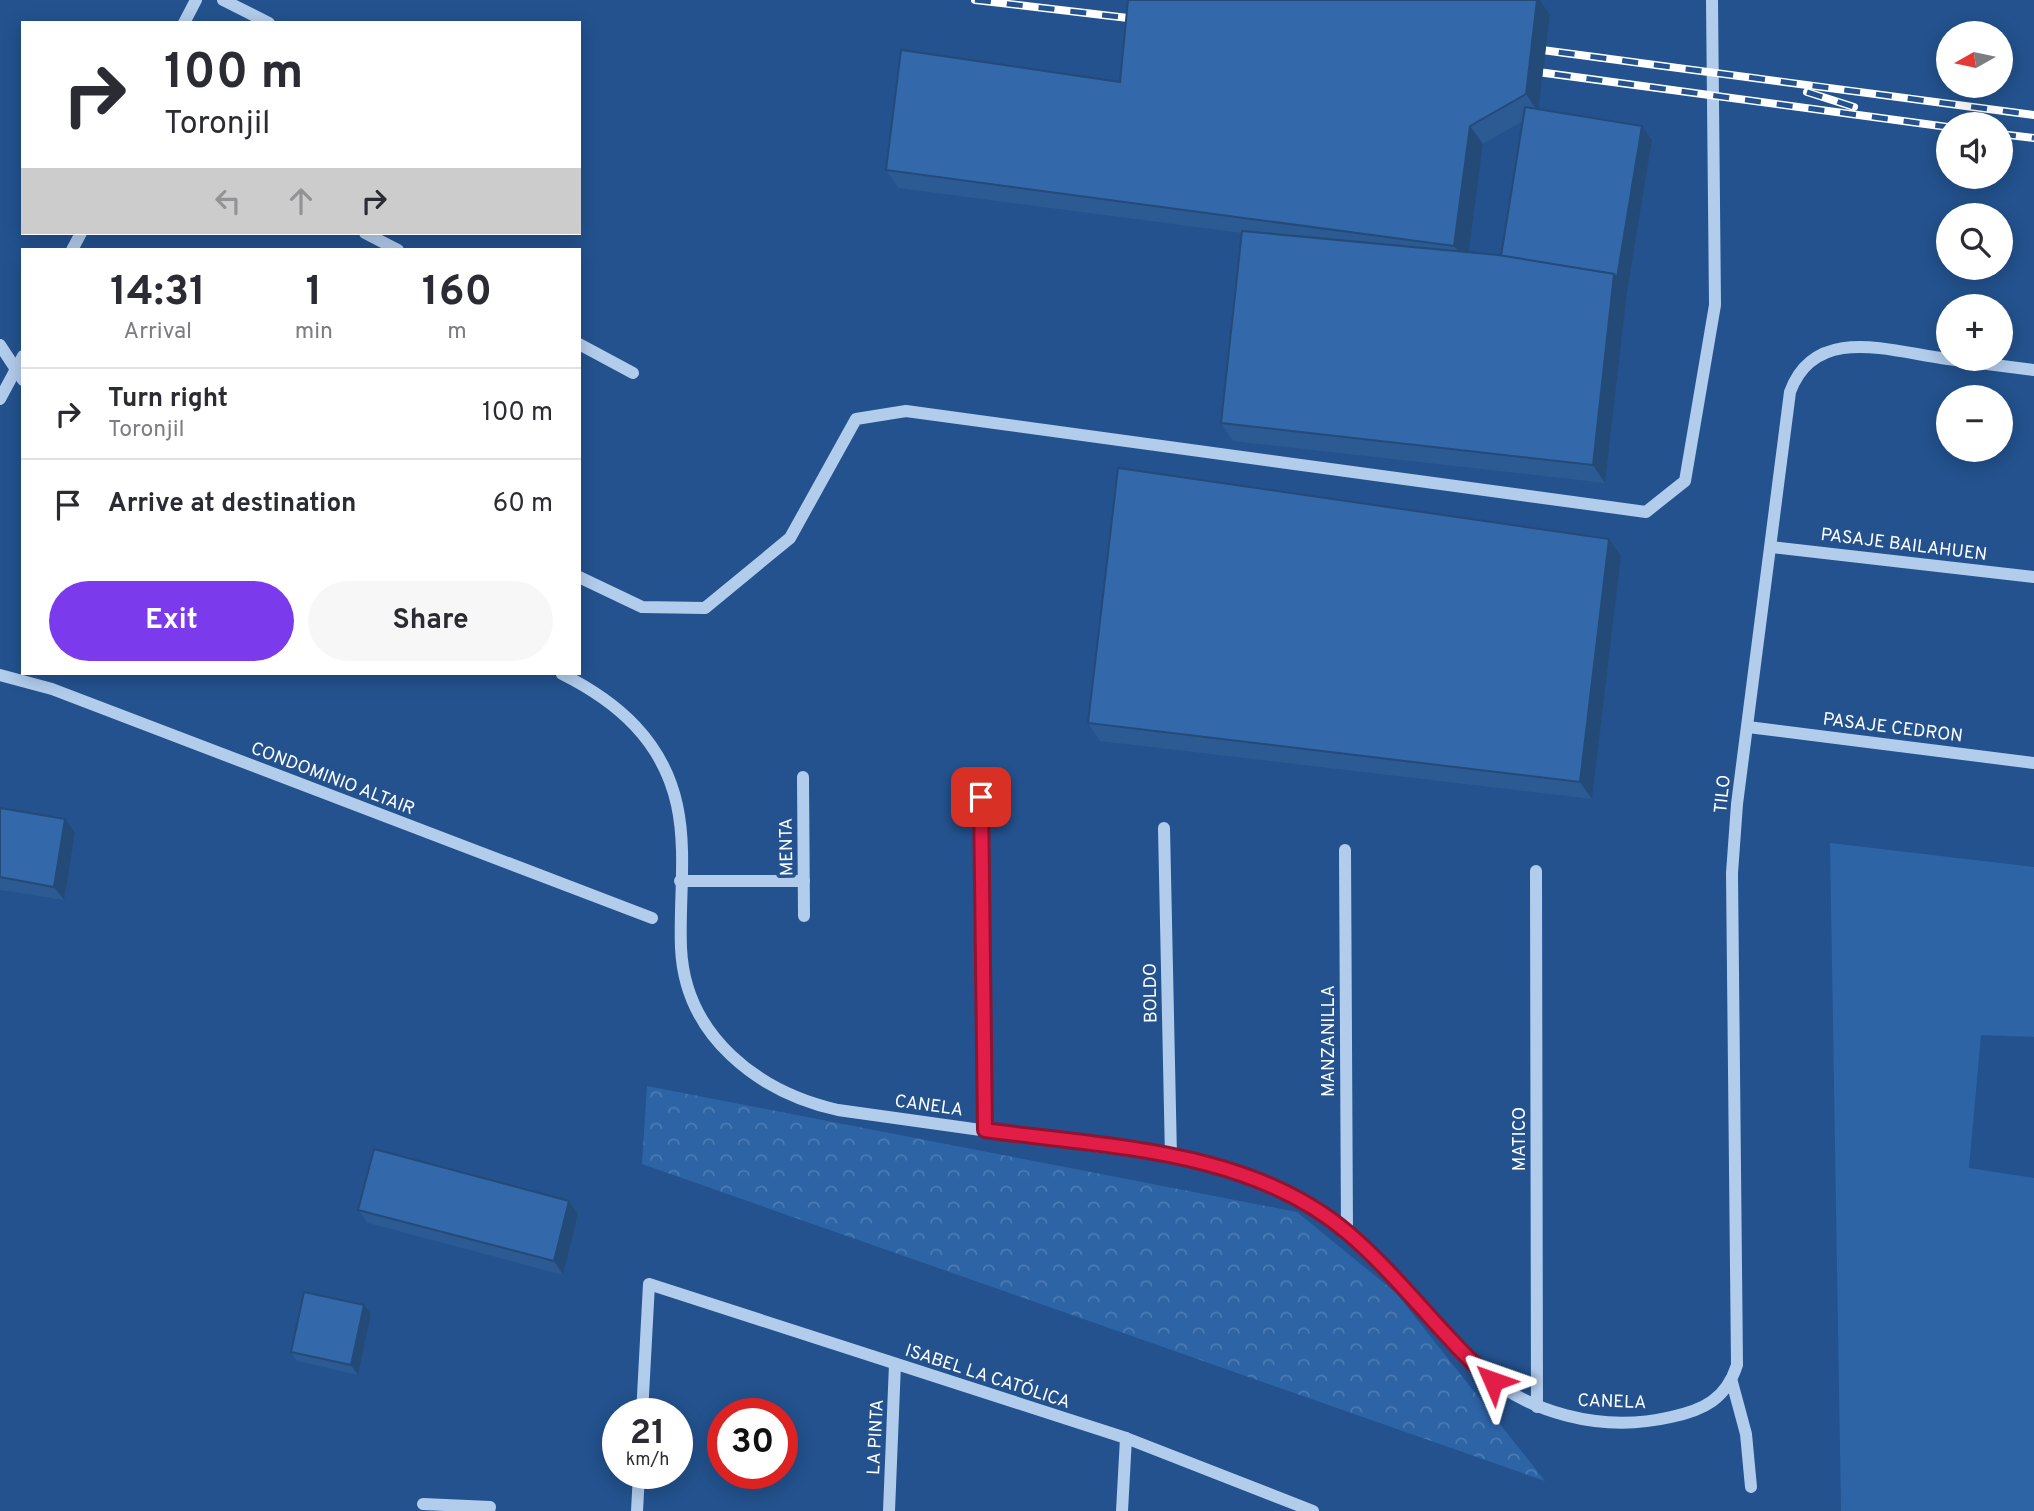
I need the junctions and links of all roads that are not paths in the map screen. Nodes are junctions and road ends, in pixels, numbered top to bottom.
1 (196, 0) edge
2 (223, 0) edge
3 (1712, 0) edge
4 (185, 21) edge
5 (265, 21) edge
6 (369, 235) edge
7 (394, 248) edge
8 (0, 345) edge
9 (581, 346) edge
10 (1936, 358) edge
11 (2013, 367) edge
12 (2034, 370) edge
13 (633, 373) dead end
14 (20, 374) edge
15 (0, 399) edge
16 (1771, 547) junction
17 (2034, 577) edge
18 (581, 578) edge
19 (0, 675) edge
20 (564, 675) edge
21 (1748, 726) junction
22 (2034, 763) edge
23 (803, 777) dead end
24 (981, 797) dead end
25 (1164, 828) dead end
26 (1345, 850) dead end
27 (1536, 872) dead end
28 (680, 881) junction
29 (804, 881) junction
30 (804, 916) dead end
31 (652, 918) dead end
32 (985, 1130) junction
33 (1171, 1157) junction
34 (1347, 1231) junction
35 (895, 1364) junction
36 (1732, 1382) junction
37 (643, 1398) edge
38 (1538, 1407) junction
39 (1126, 1438) junction
40 (1751, 1488) dead end
41 (638, 1489) edge
42 (423, 1504) dead end
43 (489, 1511) edge
44 (637, 1511) edge
45 (889, 1511) edge
46 (1122, 1511) edge
47 (1313, 1511) edge

1 - 4 street
2 - 5 street
3 - 18 street
6 - 7 street
8 - 14 street
9 - 13 street
10 - 16 street, TILO
11 - 12 street, TILO
14 - 15 street
16 - 17 street, PASAJE BAILAHUEN
16 - 21 street, TILO
19 - 31 street, CONDOMINIO ALTAIR
20 - 28 street, CANELA
21 - 22 street, PASAJE CEDRON
21 - 36 street, TILO
23 - 29 street, MENTA
24 - 32 street
25 - 33 street, BOLDO
26 - 34 street, MANZANILLA
27 - 38 street, MATICO
28 - 29 street
28 - 32 street, CANELA
29 - 30 street, MENTA
32 - 33 street, CANELA
33 - 34 street, CANELA
34 - 38 street, CANELA
35 - 37 street, ISABEL LA CATÓLICA
35 - 39 street, ISABEL LA CATÓLICA
35 - 45 street, LA PINTA
36 - 38 street, CANELA
36 - 40 street
39 - 46 street
39 - 47 street, ISABEL LA CATÓLICA
41 - 44 street
42 - 43 street

